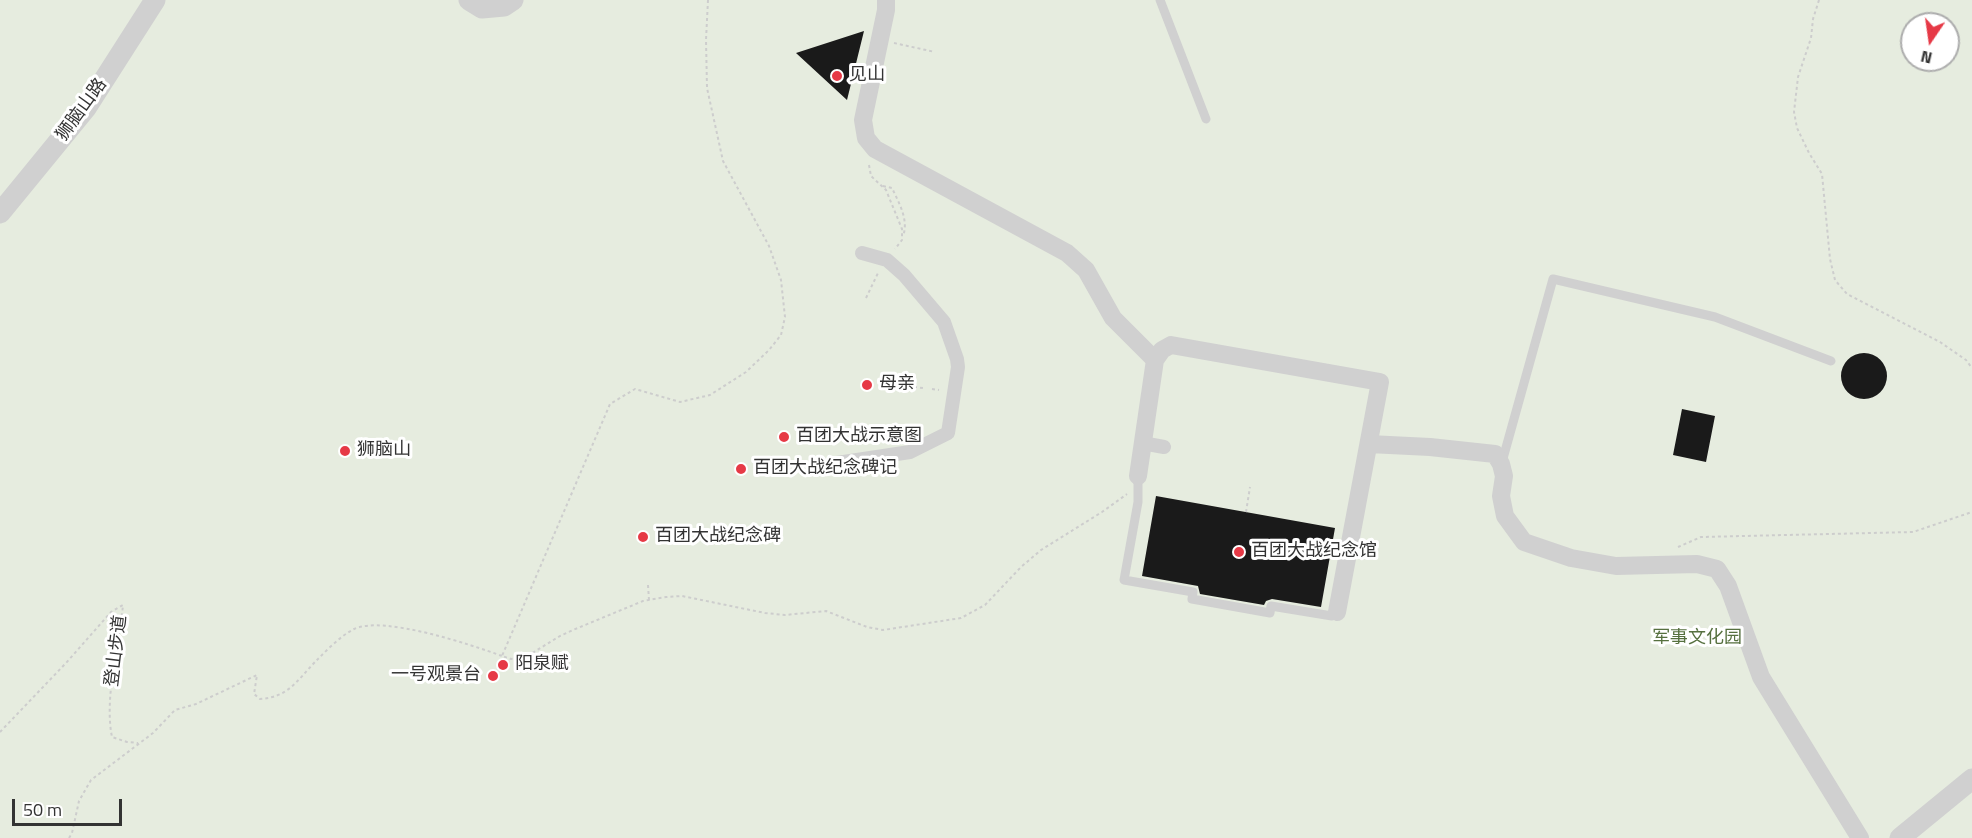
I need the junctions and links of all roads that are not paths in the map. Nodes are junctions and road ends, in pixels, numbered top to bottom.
1 (155, 0) edge
2 (469, 0) edge
3 (513, 0) edge
4 (886, 0) edge
5 (1160, 0) edge
6 (1206, 119) dead end
7 (0, 213) edge
8 (862, 253) dead end
9 (1155, 360) junction
10 (1831, 361) dead end
11 (1142, 443) junction
12 (1369, 444) junction
13 (1164, 447) dead end
14 (837, 464) dead end
15 (1501, 464) junction
16 (1138, 476) joint
17 (1337, 612) joint
18 (1972, 779) edge
19 (1860, 838) edge
20 (1900, 838) edge

1 - 7 street, 狮脑山路
2 - 3 street
4 - 9 street
5 - 6 lane
8 - 14 street
9 - 11 street
9 - 12 street
10 - 15 lane
11 - 13 street
11 - 16 street
12 - 15 street
12 - 17 street
15 - 19 street
16 - 17 lane
18 - 20 street

